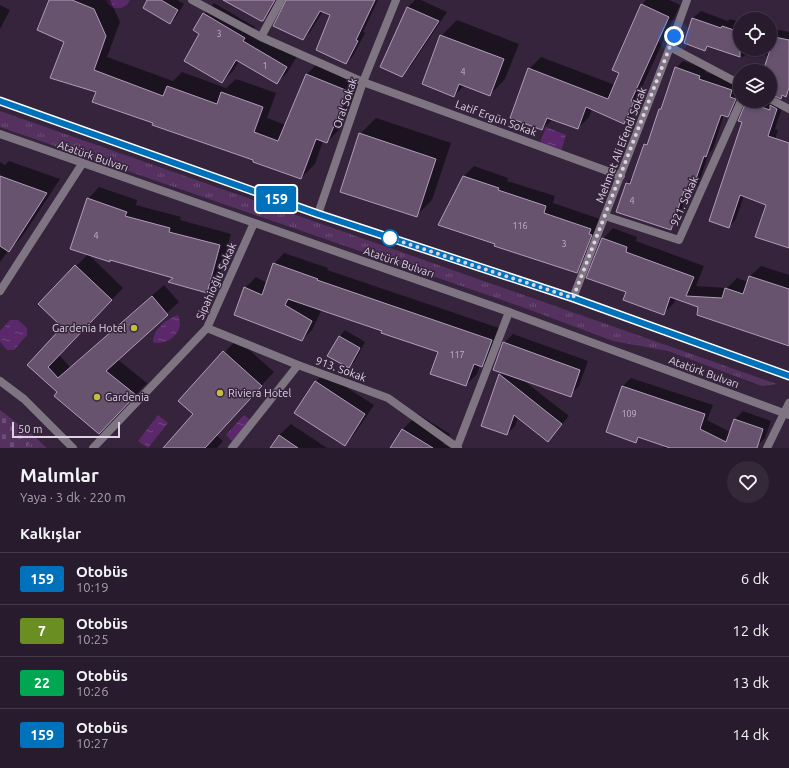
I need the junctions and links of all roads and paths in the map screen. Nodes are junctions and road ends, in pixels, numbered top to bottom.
1 (192, 0) edge
2 (281, 0) edge
3 (396, 0) edge
4 (687, 0) edge
5 (261, 37) junction
6 (670, 47) junction
7 (733, 80) edge
8 (363, 82) junction
9 (0, 101) edge
10 (777, 103) edge
11 (738, 108) edge
12 (789, 109) edge
13 (0, 134) edge
14 (82, 164) junction
15 (621, 176) junction
16 (318, 214) junction
17 (605, 216) junction
18 (254, 223) junction
19 (0, 291) edge
20 (573, 298) junction
21 (509, 312) junction
22 (207, 328) junction
23 (298, 365) junction
24 (789, 376) edge
25 (0, 381) edge
26 (789, 403) edge
27 (787, 414) edge
28 (73, 448) edge
29 (93, 448) edge
30 (232, 448) edge
31 (457, 448) edge
32 (767, 448) edge

1 - 5 street, Latif Ergün Sokak
2 - 5 street
3 - 8 street, Oral Sokak
4 - 6 street, Mehmet Ali Efendi Sokak
5 - 8 street, Latif Ergün Sokak
6 - 7 street
6 - 15 street, Mehmet Ali Efendi Sokak
8 - 15 street, Latif Ergün Sokak
8 - 16 street, Oral Sokak
9 - 16 street, Atatürk Bulvarı
10 - 12 street
11 - 17 street, 921. Sokak
13 - 14 street, Atatürk Bulvarı
14 - 18 street, Atatürk Bulvarı
14 - 19 street
15 - 17 street, Mehmet Ali Efendi Sokak
16 - 20 street, Atatürk Bulvarı
17 - 20 street, Mehmet Ali Efendi Sokak
18 - 21 street, Atatürk Bulvarı
18 - 22 street, Sipahioğlu Sokak
20 - 24 street, Atatürk Bulvarı
21 - 27 street, Atatürk Bulvarı
21 - 31 street
22 - 23 street, 913. Sokak
22 - 29 street, Sipahioğlu Sokak
23 - 30 street
23 - 31 street, 913. Sokak
25 - 28 street
26 - 27 street
27 - 32 street

